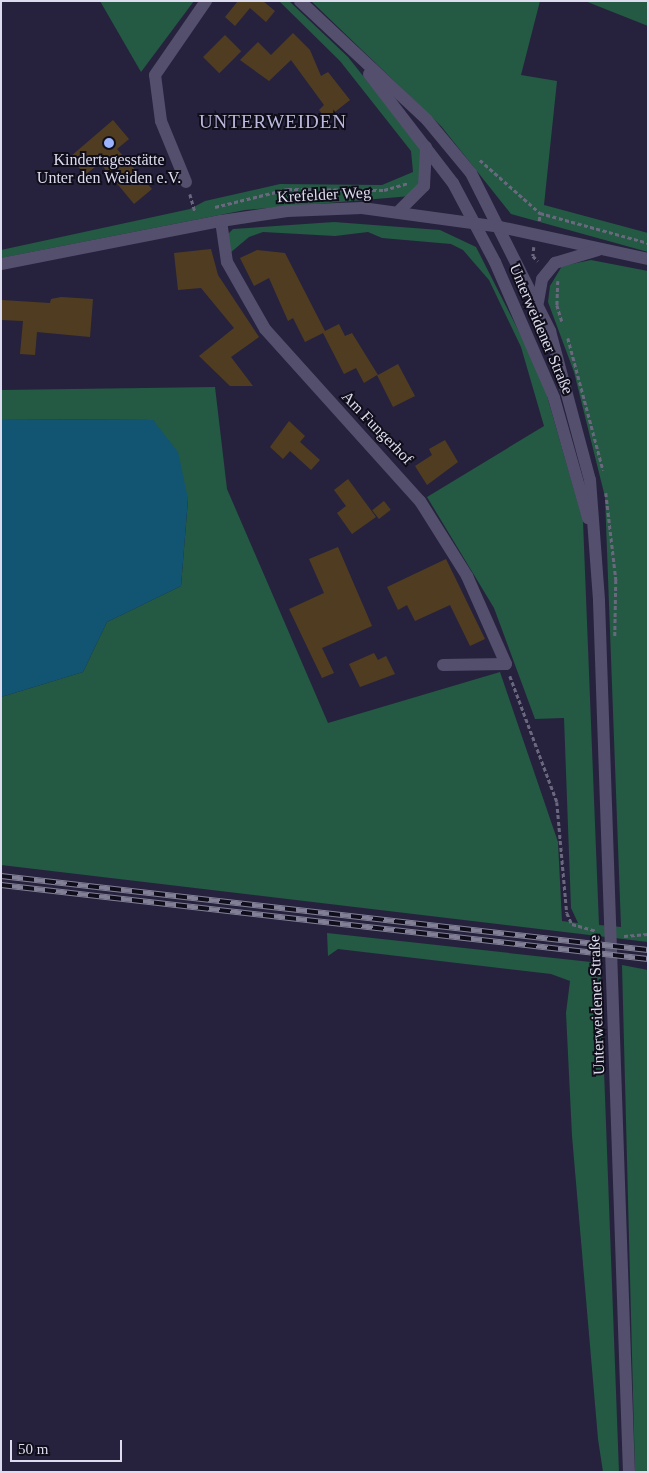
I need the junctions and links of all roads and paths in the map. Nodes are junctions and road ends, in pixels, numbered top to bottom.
1 (206, 1) edge
2 (300, 1) edge
3 (332, 30) junction
4 (426, 147) junction
5 (484, 164) dead end
6 (186, 182) joint
7 (400, 210) junction
8 (196, 212) dead end
9 (222, 221) junction
10 (474, 222) junction
11 (500, 227) junction
12 (648, 243) edge
13 (603, 249) junction
14 (648, 259) edge
15 (1, 264) edge
16 (538, 303) junction
17 (593, 537) junction
18 (506, 664) junction
19 (443, 665) dead end
20 (600, 932) dead end
21 (648, 934) edge
22 (620, 935) dead end
23 (630, 1472) edge

1 - 6 street
2 - 3 street, Unterweidener Straße
3 - 4 street, Unterweidener Straße
3 - 11 street, Unterweidener Straße
4 - 7 street
4 - 10 street, Unterweidener Straße
5 - 12 path
6 - 8 path
7 - 9 street, Krefelder Weg
7 - 10 street, Krefelder Weg
9 - 15 street, Krefelder Weg
9 - 18 street, Am Fungerhof
10 - 11 street, Krefelder Weg
10 - 17 street, Unterweidener Straße
11 - 13 street, Krefelder Weg
11 - 16 street, Unterweidener Straße
13 - 14 street, Krefelder Weg
13 - 16 street, Unterweidener Straße
16 - 17 street, Unterweidener Straße
17 - 23 street, Unterweidener Straße
18 - 19 street
18 - 20 path
21 - 22 path

